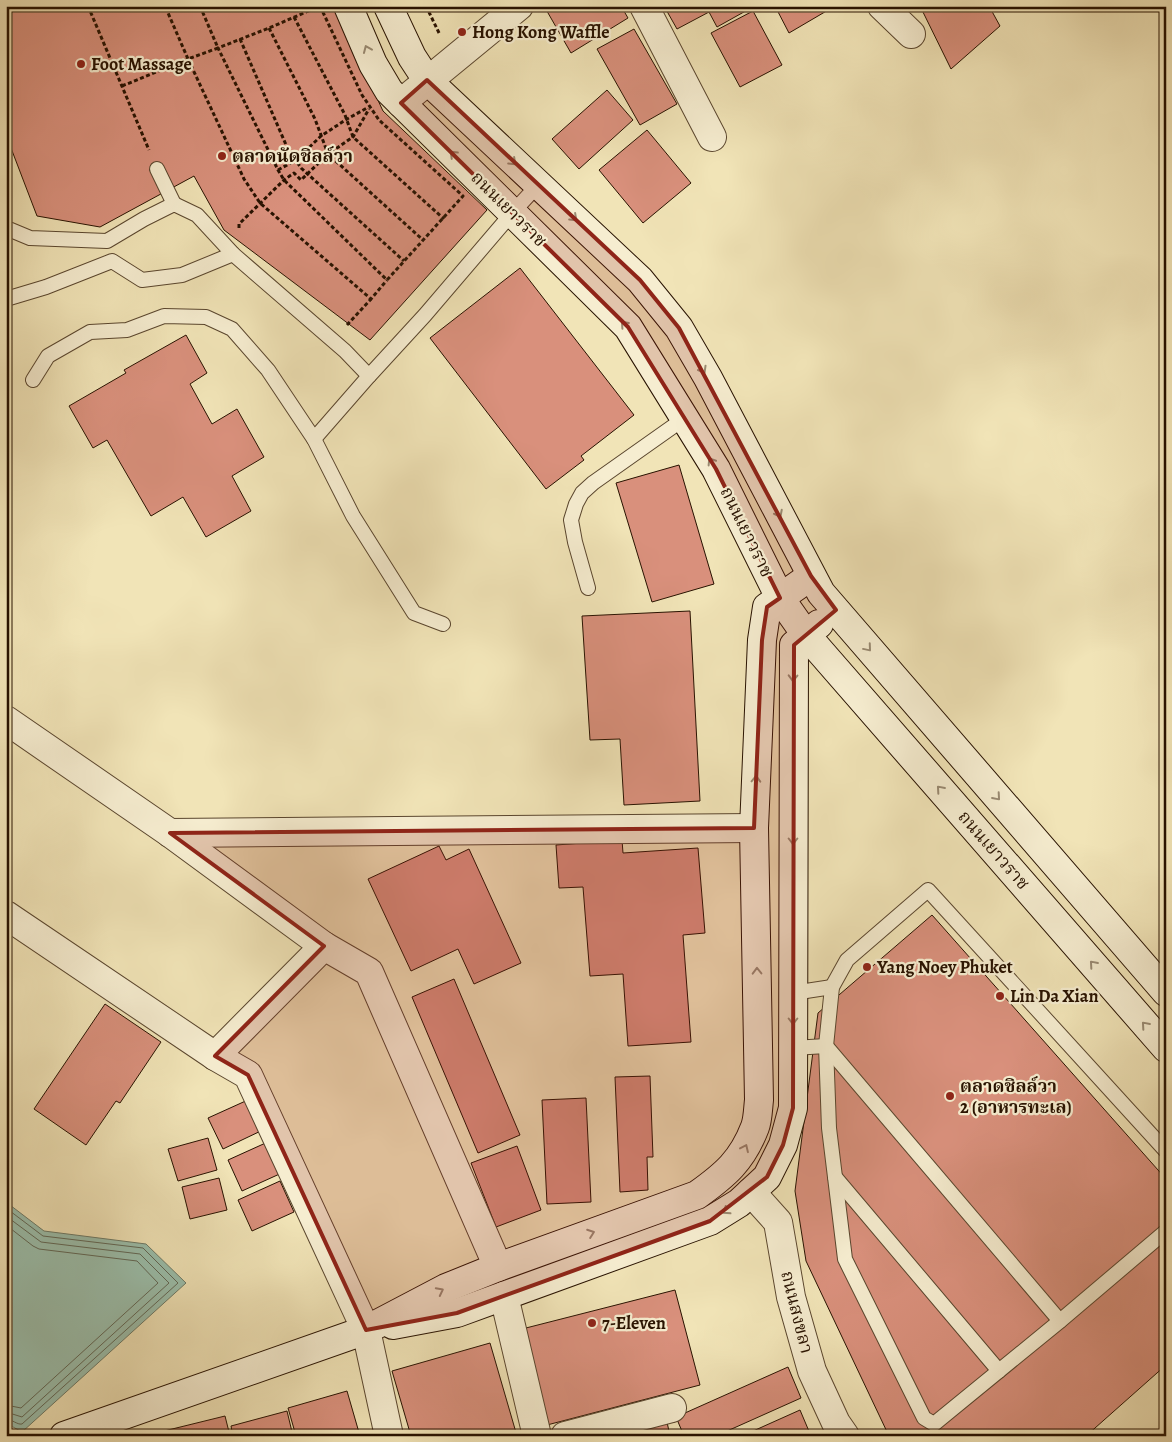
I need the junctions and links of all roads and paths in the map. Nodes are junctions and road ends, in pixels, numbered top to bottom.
1 (88, 6) edge
2 (164, 6) edge
3 (200, 6) edge
4 (320, 6) edge
5 (348, 6) edge
6 (388, 6) edge
7 (519, 6) edge
8 (644, 6) edge
9 (882, 6) edge
10 (294, 17) junction
11 (269, 28) junction
12 (911, 34) dead end
13 (240, 39) junction
14 (218, 48) junction
15 (188, 59) junction
16 (427, 80) junction
17 (122, 86) junction
18 (401, 103) junction
19 (346, 119) junction
20 (321, 136) junction
21 (353, 137) junction
22 (712, 137) dead end
23 (328, 154) junction
24 (296, 160) junction
25 (157, 169) joint
26 (278, 170) junction
27 (308, 174) junction
28 (284, 180) junction
29 (538, 185) junction
30 (464, 196) dead end
31 (260, 203) junction
32 (174, 204) junction
33 (513, 212) junction
34 (444, 219) junction
35 (6, 228) edge
36 (423, 240) junction
37 (107, 241) junction
38 (233, 254) junction
39 (112, 261) junction
40 (404, 261) junction
41 (387, 280) junction
42 (6, 299) edge
43 (371, 299) junction
44 (332, 340) junction
45 (369, 376) junction
46 (34, 380) dead end
47 (685, 418) junction
48 (314, 439) junction
49 (811, 576) junction
50 (588, 588) dead end
51 (780, 598) junction
52 (836, 610) junction
53 (443, 624) dead end
54 (806, 635) junction
55 (6, 720) edge
56 (754, 828) junction
57 (170, 834) junction
58 (6, 915) edge
59 (324, 946) junction
60 (832, 987) junction
61 (1166, 992) edge
62 (793, 993) junction
63 (826, 1046) junction
64 (793, 1048) junction
65 (1166, 1048) edge
66 (215, 1056) junction
67 (1166, 1151) edge
68 (835, 1177) junction
69 (751, 1192) junction
70 (1166, 1231) edge
71 (498, 1267) junction
72 (504, 1296) junction
73 (1060, 1321) junction
74 (366, 1330) junction
75 (999, 1371) junction
76 (672, 1408) dead end
77 (95, 1431) edge
78 (64, 1436) edge
79 (389, 1436) edge
80 (537, 1436) edge
81 (565, 1436) edge
82 (845, 1436) edge

1 - 17 path
2 - 15 path
3 - 14 path
4 - 10 path
18 -> 5 street, ถนนเยาวราช
6 - 16 street, ถนนเยาวราช
7 - 16 street
8 - 22 street
9 - 12 street
10 - 11 path
10 - 19 path
11 - 13 path
11 - 20 path
13 - 14 path
13 - 24 path
14 - 15 path
14 - 26 path
15 - 17 path
15 - 31 path
16 - 18 street
16 -> 29 street, ถนนเยาวราช
17 - 25 path
33 -> 18 street, ถนนเยาวราช
19 - 20 path
19 - 21 path
19 - 21 path
20 - 23 path
20 - 24 path
21 - 23 path
21 - 34 path
23 - 27 path
23 - 36 path
24 - 26 path
24 - 27 path
25 - 32 lane
26 - 28 path
27 - 28 path
27 - 40 path
28 - 31 path
28 - 41 path
29 - 33 lane
29 -> 49 street, ถนนเยาวราช
30 - 34 path
31 - 38 path
31 - 43 path
32 - 37 lane
32 - 38 lane
33 - 45 lane
47 -> 33 street, ถนนเยาวราช
34 - 36 path
35 - 37 lane
36 - 40 path
37 - 39 lane
38 - 39 lane
38 - 44 lane
39 - 42 lane
40 - 41 path
41 - 43 path
43 - 44 path
44 - 45 lane
45 - 48 lane
46 - 48 lane
47 - 50 lane
51 -> 47 street, ถนนเยาวราช
48 - 53 lane
49 - 51 street
49 - 52 street, ถนนเยาวราช
51 - 54 street, ถนนเยาวราช
56 -> 51 street
52 - 54 street
52 -> 61 street, ถนนเยาวราช
54 -> 62 street
65 -> 54 street, ถนนเยาวราช
55 - 57 street
56 - 57 street
71 -> 56 street
57 - 59 street
58 - 66 street
59 - 66 street
59 - 71 street
60 - 62 lane
60 - 63 lane
60 - 67 lane
62 -> 64 street
63 - 64 lane
63 - 68 lane
63 - 73 lane
64 - 69 street
66 - 74 street
68 - 75 lane
68 - 75 lane
69 -> 72 street
69 - 82 street, ถนนสงขลา
70 - 73 lane
74 -> 71 street
72 - 74 street
72 - 80 street
73 - 75 lane
74 - 77 street
74 - 79 street
76 - 81 street
77 - 78 street

